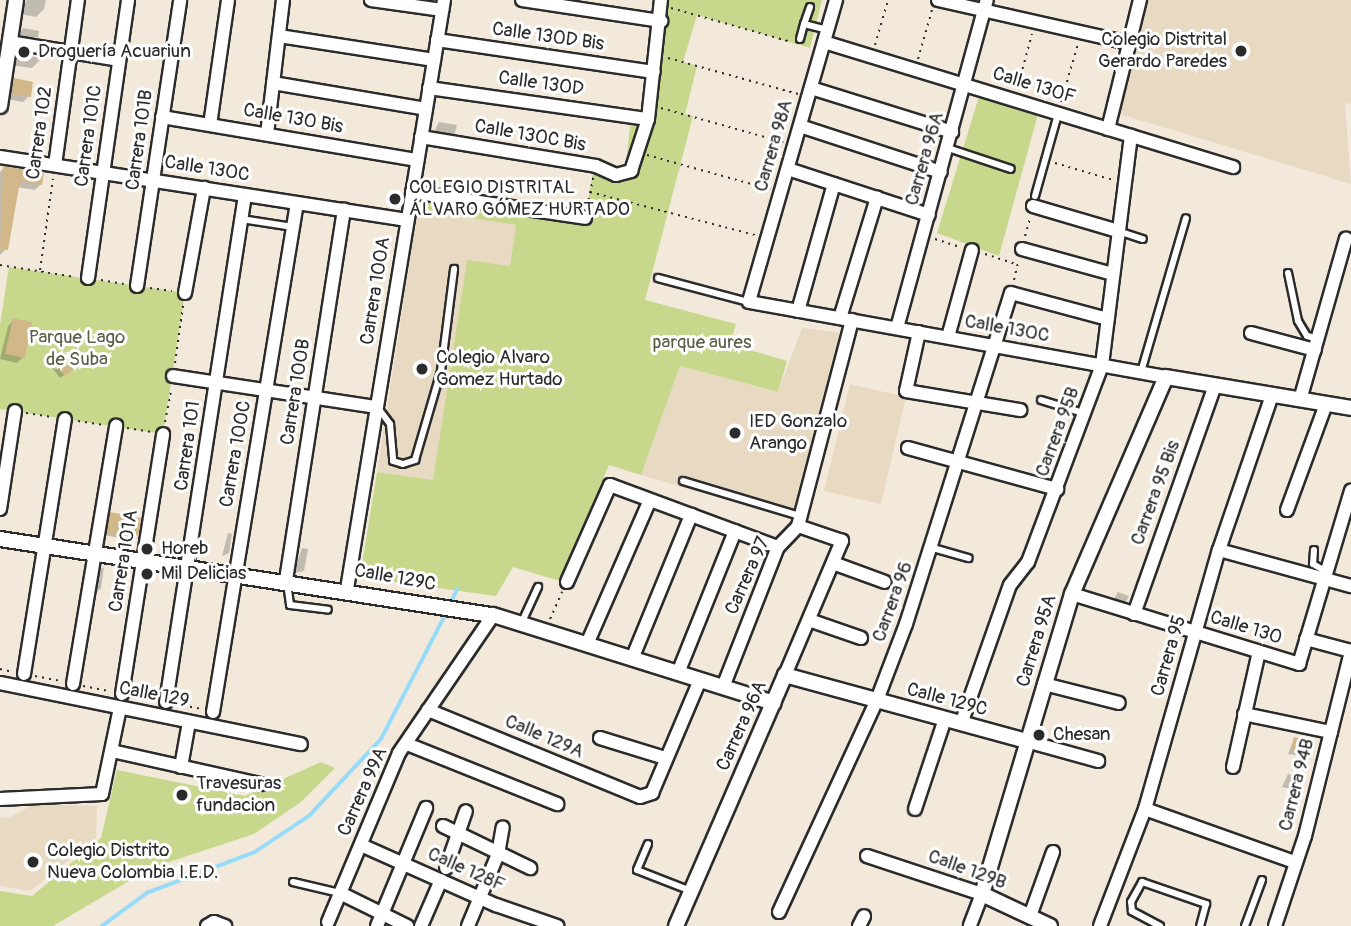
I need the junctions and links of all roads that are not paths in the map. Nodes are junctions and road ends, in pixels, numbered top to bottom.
1 (16, 0) edge
2 (78, 0) edge
3 (128, 0) edge
4 (180, 0) edge
5 (228, 0) edge
6 (283, 0) edge
7 (371, 0) edge
8 (522, 0) edge
9 (836, 0) edge
10 (936, 0) edge
11 (1140, 0) edge
12 (661, 2) edge
13 (443, 5) edge
14 (986, 5) edge
15 (810, 7) dead end
16 (661, 21) junction
17 (804, 24) junction
18 (279, 36) junction
19 (826, 36) junction
20 (7, 38) edge
21 (437, 40) junction
22 (798, 42) road end
23 (1129, 43) junction
24 (71, 52) junction
25 (119, 60) junction
26 (434, 60) junction
27 (654, 72) junction
28 (273, 83) junction
29 (965, 85) junction
30 (429, 88) junction
31 (810, 92) junction
32 (0, 106) edge
33 (426, 109) junction
34 (1058, 114) junction
35 (163, 117) junction
36 (648, 119) junction
37 (210, 125) junction
38 (800, 126) junction
39 (1108, 129) junction
40 (952, 132) junction
41 (267, 134) junction
42 (1131, 136) junction
43 (421, 137) junction
44 (947, 148) junction
45 (0, 157) edge
46 (417, 160) junction
47 (55, 165) junction
48 (1233, 167) dead end
49 (788, 169) junction
50 (1011, 169) dead end
51 (941, 172) junction
52 (103, 173) junction
53 (153, 181) junction
54 (834, 184) junction
55 (204, 188) junction
56 (412, 192) junction
57 (245, 195) junction
58 (877, 198) junction
59 (1034, 201) joint
60 (297, 203) junction
61 (344, 210) junction
62 (929, 215) junction
63 (585, 218) road end
64 (1186, 218) dead end
65 (241, 219) junction
66 (407, 220) junction
67 (293, 227) junction
68 (1118, 231) junction
69 (1346, 238) dead end
70 (1143, 239) dead end
71 (1022, 249) dead end
72 (972, 250) dead end
73 (454, 268) dead end
74 (1288, 272) dead end
75 (1113, 274) junction
76 (88, 278) dead end
77 (658, 278) dead end
78 (137, 286) dead end
79 (185, 293) dead end
80 (749, 302) junction
81 (798, 311) junction
82 (846, 319) junction
83 (1108, 319) junction
84 (897, 328) junction
85 (919, 332) junction
86 (1251, 333) dead end
87 (948, 337) junction
88 (1317, 344) junction
89 (995, 346) junction
90 (1102, 365) junction
91 (1141, 372) junction
92 (173, 376) dead end
93 (1166, 377) junction
94 (216, 383) junction
95 (1215, 385) junction
96 (266, 390) junction
97 (1272, 395) junction
98 (314, 398) junction
99 (1041, 400) dead end
100 (1300, 400) junction
101 (978, 403) junction
102 (1326, 404) junction
103 (376, 407) junction
104 (1351, 408) edge
105 (1020, 410) dead end
106 (15, 411) road end
107 (1085, 414) junction
108 (65, 419) road end
109 (116, 426) road end
110 (163, 434) road end
111 (908, 448) dead end
112 (961, 463) junction
113 (683, 481) dead end
114 (1057, 489) junction
115 (1351, 491) edge
116 (650, 500) junction
117 (0, 509) edge
118 (1287, 510) dead end
119 (691, 515) junction
120 (799, 521) junction
121 (735, 531) junction
122 (0, 539) edge
123 (44, 545) junction
124 (778, 547) junction
125 (933, 548) junction
126 (1219, 550) junction
127 (1314, 550) dead end
128 (95, 552) junction
129 (970, 558) dead end
130 (144, 560) junction
131 (833, 563) junction
132 (190, 566) junction
133 (235, 573) junction
134 (1323, 575) junction
135 (286, 580) junction
136 (567, 582) road end
137 (885, 582) dead end
138 (1351, 586) edge
139 (538, 587) dead end
140 (346, 589) junction
141 (1072, 594) junction
142 (328, 610) dead end
143 (1134, 614) junction
144 (493, 615) junction
145 (809, 620) junction
146 (521, 624) junction
147 (1195, 632) junction
148 (861, 638) dead end
149 (1306, 639) junction
150 (587, 644) junction
151 (1351, 651) edge
152 (1259, 652) junction
153 (632, 659) junction
154 (678, 673) junction
155 (24, 674) road end
156 (785, 675) junction
157 (701, 680) junction
158 (0, 683) edge
159 (73, 684) road end
160 (1044, 684) junction
161 (723, 687) junction
162 (122, 694) road end
163 (877, 700) junction
164 (166, 702) road end
165 (773, 703) junction
166 (1119, 703) dead end
167 (120, 708) junction
168 (428, 710) junction
169 (214, 712) road end
170 (1244, 714) junction
171 (945, 719) junction
172 (189, 722) junction
173 (961, 724) junction
174 (1331, 732) junction
175 (600, 738) dead end
176 (1026, 741) junction
177 (301, 744) dead end
178 (407, 744) junction
179 (112, 751) junction
180 (665, 758) junction
181 (1098, 761) dead end
182 (181, 767) junction
183 (1233, 767) dead end
184 (260, 784) dead end
185 (0, 799) edge
186 (557, 804) dead end
187 (426, 808) dead end
188 (915, 809) dead end
189 (1145, 809) junction
190 (466, 811) dead end
191 (443, 827) dead end
192 (503, 827) dead end
193 (460, 834) junction
194 (648, 844) dead end
195 (361, 845) junction
196 (1052, 852) dead end
197 (498, 854) junction
198 (867, 856) dead end
199 (1295, 862) junction
200 (401, 863) junction
201 (530, 867) dead end
202 (443, 874) junction
203 (1262, 880) dead end
204 (293, 883) dead end
205 (691, 891) junction
206 (340, 893) junction
207 (982, 894) junction
208 (481, 898) junction
209 (779, 912) dead end
210 (1030, 916) junction
211 (379, 921) edge
212 (328, 922) dead end
213 (209, 924) edge
214 (680, 924) edge
215 (225, 926) edge
216 (407, 926) edge
217 (421, 926) edge
218 (468, 926) edge
219 (557, 926) edge
220 (971, 926) edge
221 (1050, 926) edge
222 (1100, 926) edge
223 (1160, 926) edge
224 (1200, 926) edge
225 (1245, 926) edge
226 (1275, 926) edge

1 - 20 street
2 - 24 street, Carrera 102
3 - 25 street, Carrera 101C
4 - 35 street, Carrera 101B
5 - 37 street
6 - 18 street
7 - 13 street
8 - 16 street
9 - 19 street, Carrera 98A
10 - 14 street
11 - 23 street
12 - 16 street
13 - 21 street, Carrera 100A
14 - 23 street
14 - 29 street, Carrera 96A
15 - 17 lane
16 - 27 street
17 - 19 lane
17 - 22 lane
18 - 26 street
18 - 28 street
19 - 29 street, Calle 130F
19 - 31 street, Carrera 98A
20 - 24 street
20 - 32 street
21 - 26 street, Carrera 100A
21 - 27 street, Calle 130D Bis
23 - 39 street
24 - 25 street
24 - 47 street, Carrera 102
25 - 52 street, Carrera 101C
26 - 30 street, Carrera 100A
27 - 36 street
28 - 33 street
28 - 41 street
29 - 34 street, Calle 130F
29 - 40 street, Carrera 96A
30 - 33 street, Carrera 100A
30 - 36 street, Calle 130D
31 - 38 street, Carrera 98A
31 - 40 street
33 - 43 street, Carrera 100A
34 - 39 street, Calle 130F
34 - 59 lane
35 - 37 street, Calle 130 Bis
35 - 53 street, Carrera 101B
36 - 43 street, Calle 130C Bis
37 - 41 street, Calle 130 Bis
38 - 49 street, Carrera 98A
38 - 51 street
39 - 42 street, Calle 130F
40 - 44 street, Carrera 96A
41 - 46 street, Calle 130 Bis
42 - 48 street, Calle 130F
42 - 68 street, Carrera 95B
43 - 46 street, Carrera 100A
44 - 50 lane
44 - 51 street, Carrera 96A
45 - 47 street, Calle 130C
46 - 56 street, Carrera 100A
47 - 52 street, Calle 130C
49 - 54 street
49 - 80 street, Carrera 98A
51 - 62 street, Carrera 96A
52 - 53 street, Calle 130C
52 - 76 street, Carrera 101C
53 - 55 street, Calle 130C
53 - 78 street, Carrera 101B
54 - 58 street
54 - 81 street
55 - 57 street, Calle 130C
55 - 79 street
56 - 63 street
56 - 66 street, Carrera 100A
57 - 60 street, Calle 130C
57 - 65 street, Carrera 101
58 - 62 street
58 - 82 street, Carrera 97
59 - 68 street
60 - 61 street, Calle 130C
60 - 67 street, Carrera 100C
61 - 66 street, Calle 130C
61 - 98 street, Carrera 100B
62 - 84 street, Carrera 96A
64 - 91 lane
65 - 67 lane
65 - 94 street, Carrera 101
66 - 103 street, Carrera 100A
67 - 96 street, Carrera 100C
68 - 70 lane
68 - 75 street, Carrera 95B
69 - 88 street
71 - 75 street
72 - 87 street
73 - 103 lane
74 - 88 lane
75 - 83 street, Carrera 95B
77 - 80 lane, Calle 130C
80 - 81 street, Calle 130C
81 - 82 street, Calle 130C
82 - 84 street, Calle 130C
82 - 120 street, Carrera 97
83 - 89 street, Carrera 96
83 - 90 street, Carrera 95B
84 - 85 street, Calle 130C
85 - 87 street, Calle 130C
85 - 101 street
86 - 88 street
87 - 89 street, Calle 130C
88 - 100 street
89 - 90 street, Calle 130C
89 - 101 street, Carrera 96
90 - 91 street, Calle 130C
90 - 107 street, Carrera 95B
91 - 93 street, Calle 130C
92 - 94 street
93 - 95 street, Calle 130C
93 - 141 street, Carrera 95A
94 - 96 street
94 - 132 street, Carrera 101
95 - 97 street, Calle 130C
95 - 143 street, Carrera 95 Bis
96 - 98 street
96 - 133 street, Carrera 100C
97 - 100 street, Calle 130C
97 - 126 street, Carrera 95
98 - 103 street
98 - 135 street, Carrera 100B
99 - 107 lane
100 - 102 street, Calle 130C
101 - 105 street
101 - 112 street, Carrera 96
102 - 104 street, Calle 130C
102 - 118 street
103 - 140 street, Carrera 100A
106 - 117 street
107 - 114 street, Carrera 95B
108 - 123 street
109 - 128 street
110 - 130 street, Carrera 101A
111 - 112 street
112 - 114 street
112 - 125 street, Carrera 96
113 - 120 lane
114 - 173 street, Carrera 95B
115 - 134 street
116 - 119 street
116 - 136 street
116 - 150 street
119 - 121 street
119 - 153 street
120 - 124 street, Carrera 97
120 - 131 street, Carrera 96A
121 - 124 street
121 - 154 street
122 - 123 street, Calle 129C
123 - 128 street, Calle 129C
123 - 155 street
124 - 161 street, Carrera 97
125 - 129 lane
125 - 163 street, Carrera 96
126 - 134 street
126 - 147 street, Carrera 95
127 - 134 lane
128 - 130 street, Calle 129C
128 - 159 street
130 - 132 street, Calle 129C
130 - 162 street, Carrera 101A
131 - 137 street
131 - 145 street, Carrera 96A
132 - 133 street, Calle 129C
132 - 164 street, Carrera 101
133 - 135 street, Calle 129C
133 - 169 street, Carrera 100C
134 - 138 street
134 - 149 street
135 - 140 street, Calle 129C
135 - 142 lane
139 - 146 lane
140 - 144 street, Calle 129C
141 - 143 street, Calle 130
141 - 160 street, Carrera 95A
143 - 147 street, Calle 130
144 - 146 street, Calle 129C
144 - 168 street, Carrera 99A
145 - 148 street
145 - 156 street, Carrera 96A
146 - 150 street, Calle 129C
147 - 152 street, Calle 130
147 - 189 street, Carrera 95
149 - 151 street, Calle 130
149 - 152 street, Calle 130
150 - 153 street, Calle 129C
151 - 174 street, Carrera 94B
152 - 170 street
153 - 154 street, Calle 129C
154 - 157 street, Calle 129C
156 - 163 street, Calle 129C
156 - 165 street, Carrera 96A
157 - 161 street, Calle 129C
157 - 180 street
158 - 167 street, Calle 129
160 - 166 street
160 - 176 street, Carrera 95A
161 - 165 street, Calle 129C
163 - 171 street, Calle 129C
163 - 209 street, Carrera 96
165 - 205 street, Carrera 96A
167 - 172 street, Calle 129
167 - 179 street
168 - 178 street, Carrera 99A
168 - 180 street, Calle 129A
170 - 174 street
170 - 183 street
171 - 173 street, Calle 129C
171 - 188 street
172 - 177 street, Calle 129
172 - 182 street
173 - 176 street, Calle 129C
174 - 199 street, Carrera 94B
175 - 180 street
176 - 181 street, Calle 129C
176 - 207 street, Carrera 95A
178 - 186 street
178 - 195 street, Carrera 99A
179 - 182 street
179 - 185 street
182 - 184 street
187 - 200 street
189 - 199 street
189 - 222 street, Carrera 95
190 - 193 street
191 - 193 street
192 - 197 street
193 - 197 street
193 - 202 street
194 - 205 lane
195 - 200 street, Calle 128F
195 - 206 street, Carrera 99A
196 - 210 street
197 - 201 street
197 - 208 street
198 - 207 street, Calle 129B
199 - 226 street, Carrera 94B
200 - 202 street, Calle 128F
200 - 211 street
202 - 208 street, Calle 128F
202 - 217 street
203 - 225 lane
204 - 206 lane
205 - 214 street, Carrera 96A
206 - 211 street
206 - 212 street, Carrera 99A
207 - 210 street, Calle 129B
207 - 220 street, Carrera 95A
208 - 218 street
208 - 219 street, Calle 128F
210 - 221 street, Calle 129B
211 - 216 street
213 - 215 street
223 - 224 lane

